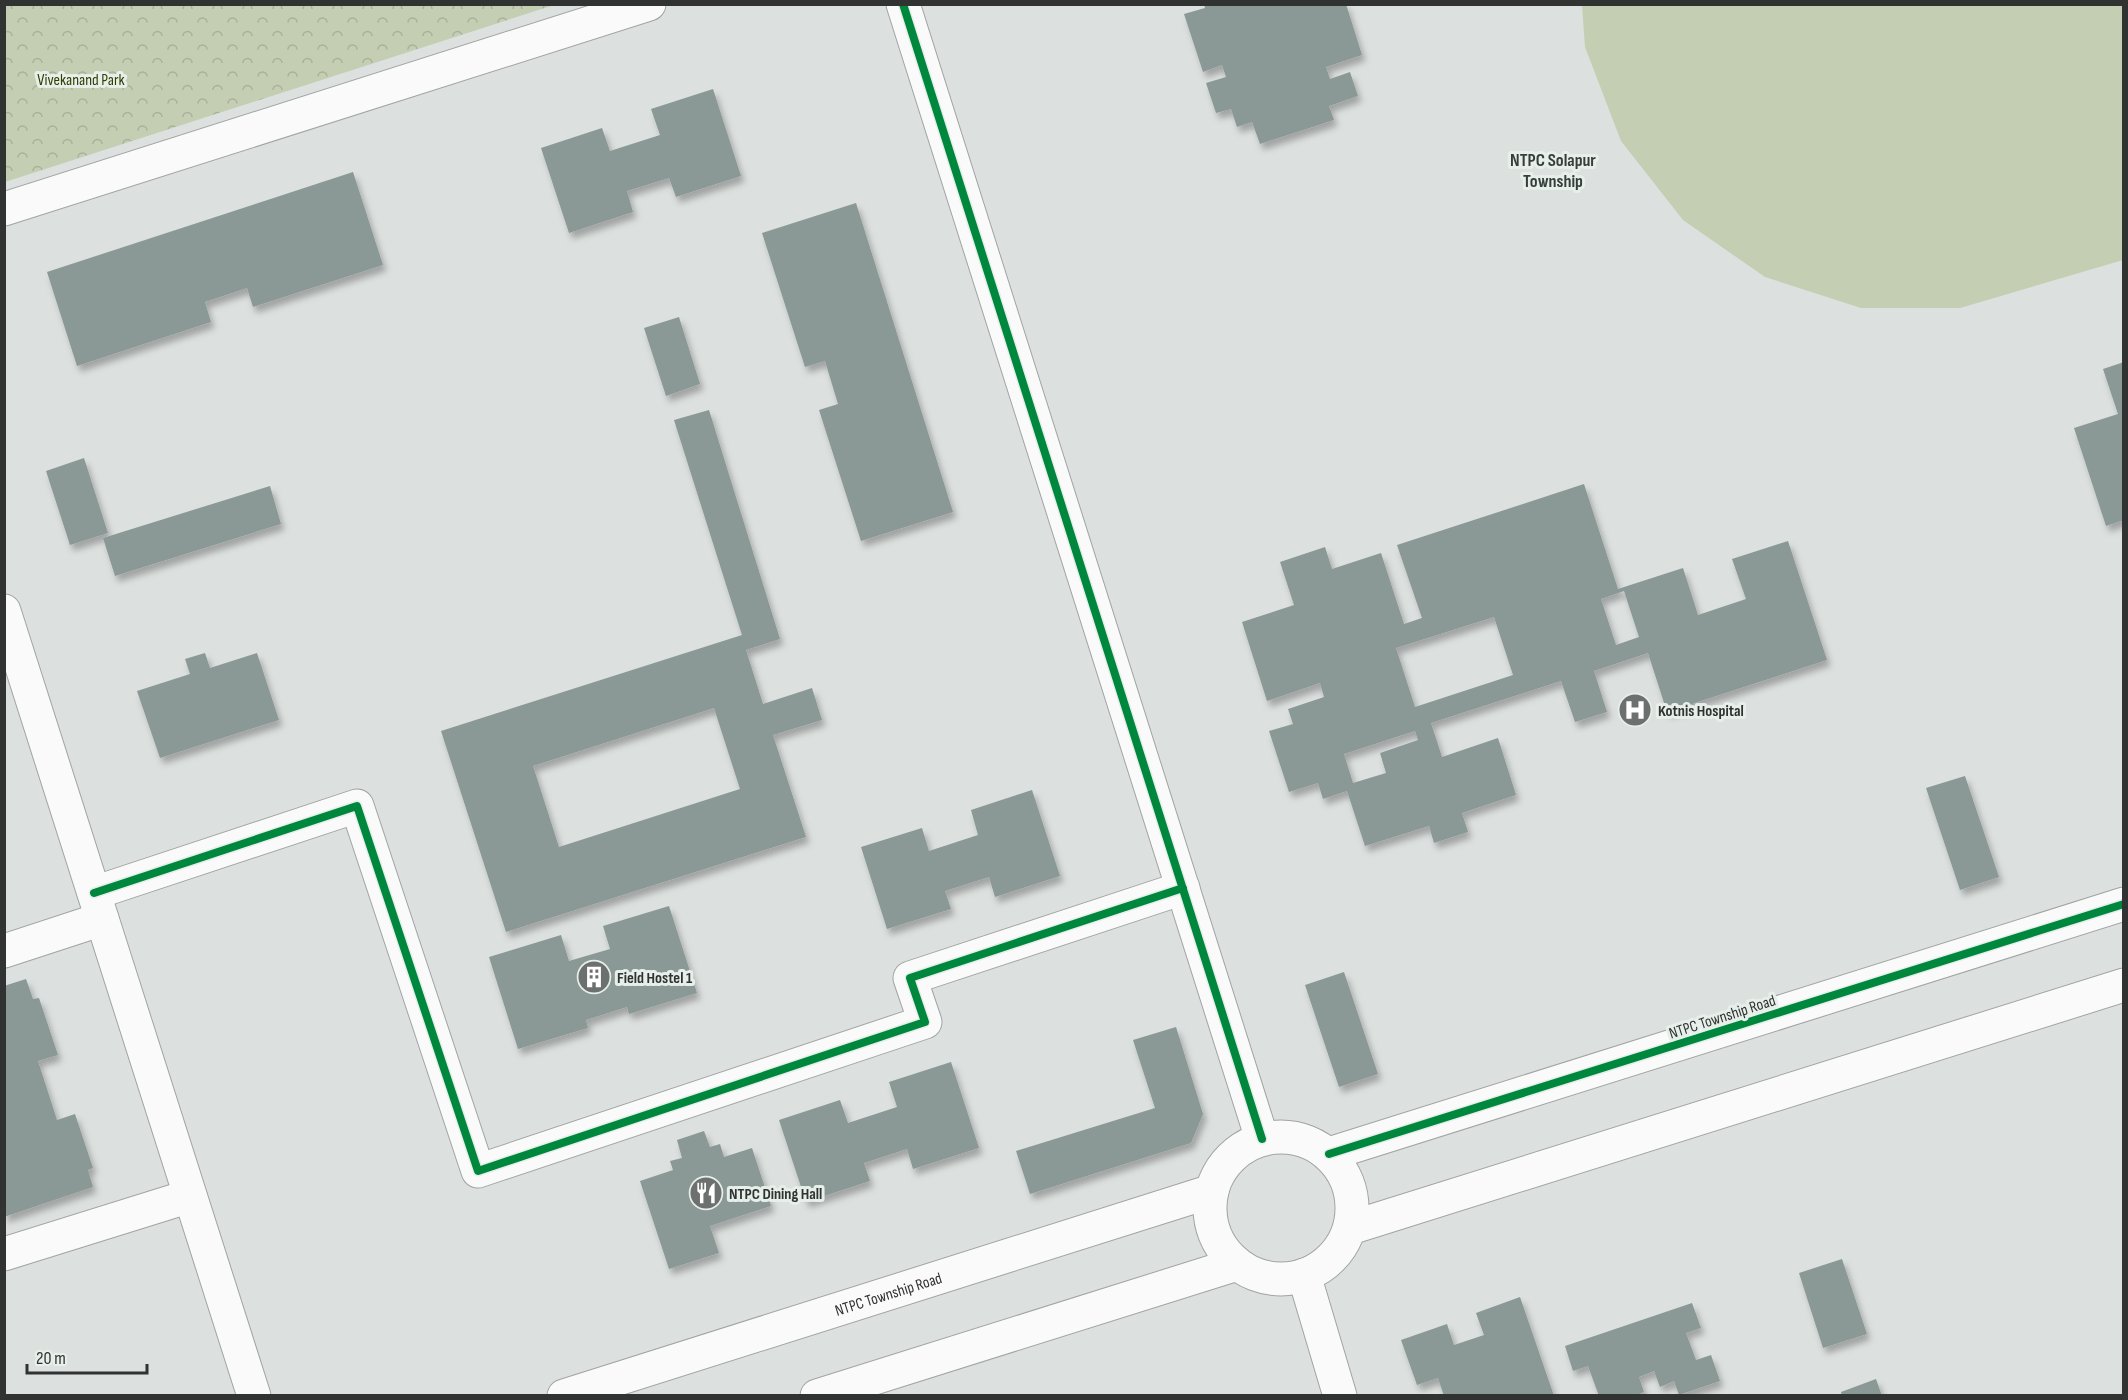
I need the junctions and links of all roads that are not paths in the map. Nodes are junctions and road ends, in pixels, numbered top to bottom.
1 (649, 4) edge
2 (903, 4) edge
3 (4, 209) edge
4 (4, 611) edge
5 (13, 668) edge
6 (1183, 888) junction
7 (2124, 904) edge
8 (98, 906) junction
9 (4, 951) edge
10 (2124, 985) edge
11 (1262, 1139) junction
12 (1329, 1154) junction
13 (1212, 1191) junction
14 (190, 1196) junction
15 (1350, 1228) junction
16 (4, 1254) edge
17 (1237, 1264) junction
18 (1304, 1275) junction
19 (254, 1395) edge
20 (564, 1395) edge
21 (817, 1395) edge
22 (1340, 1395) edge

1 - 3 street
2 - 6 street
4 - 5 street
5 - 8 street
6 - 8 street
6 - 11 street
7 - 12 street, NTPC Township Road
8 - 9 street
8 - 14 street
10 - 15 street
11 - 12 street
11 - 13 street
12 - 15 street
13 - 17 street
13 - 20 street, NTPC Township Road
14 - 16 street
14 - 19 street
15 - 18 street
17 - 18 street
17 - 21 street
18 - 22 street

